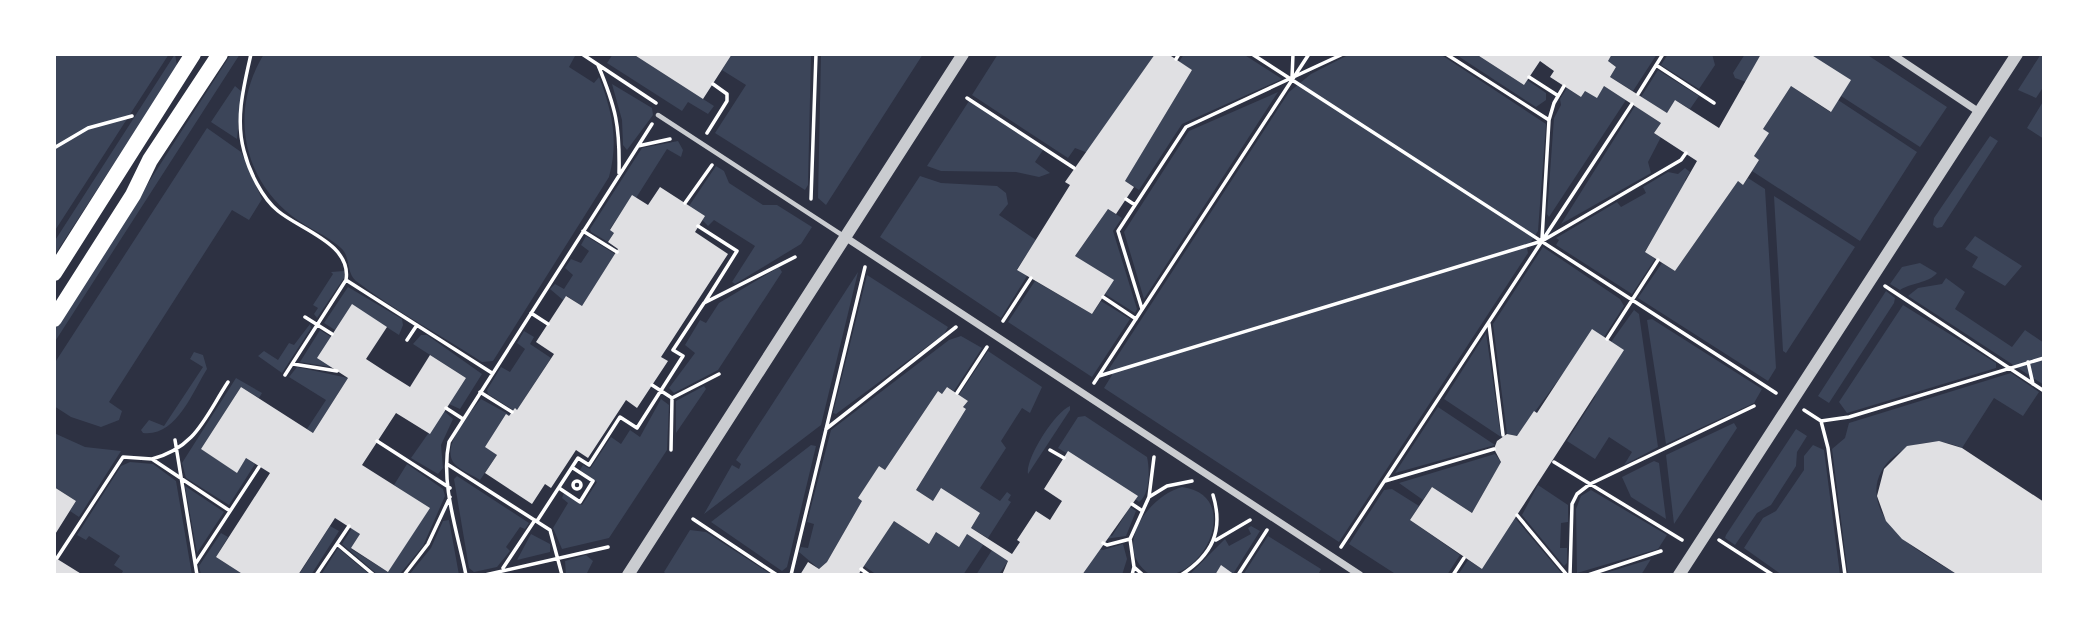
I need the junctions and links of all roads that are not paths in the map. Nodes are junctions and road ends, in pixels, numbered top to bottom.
1 (963, 54) edge
2 (1892, 54) edge
3 (2017, 54) edge
4 (192, 55) edge
5 (216, 61) edge
6 (1979, 112) junction
7 (658, 115) dead end
8 (845, 237) junction
9 (54, 273) edge
10 (54, 319) edge
11 (628, 575) edge
12 (1360, 575) edge
13 (1679, 575) edge

1 - 8 street
2 - 6 street
3 - 6 street
4 - 5 lane
4 - 9 highway
5 - 10 highway
6 - 13 street
7 - 8 lane
8 - 11 street
8 - 12 street

